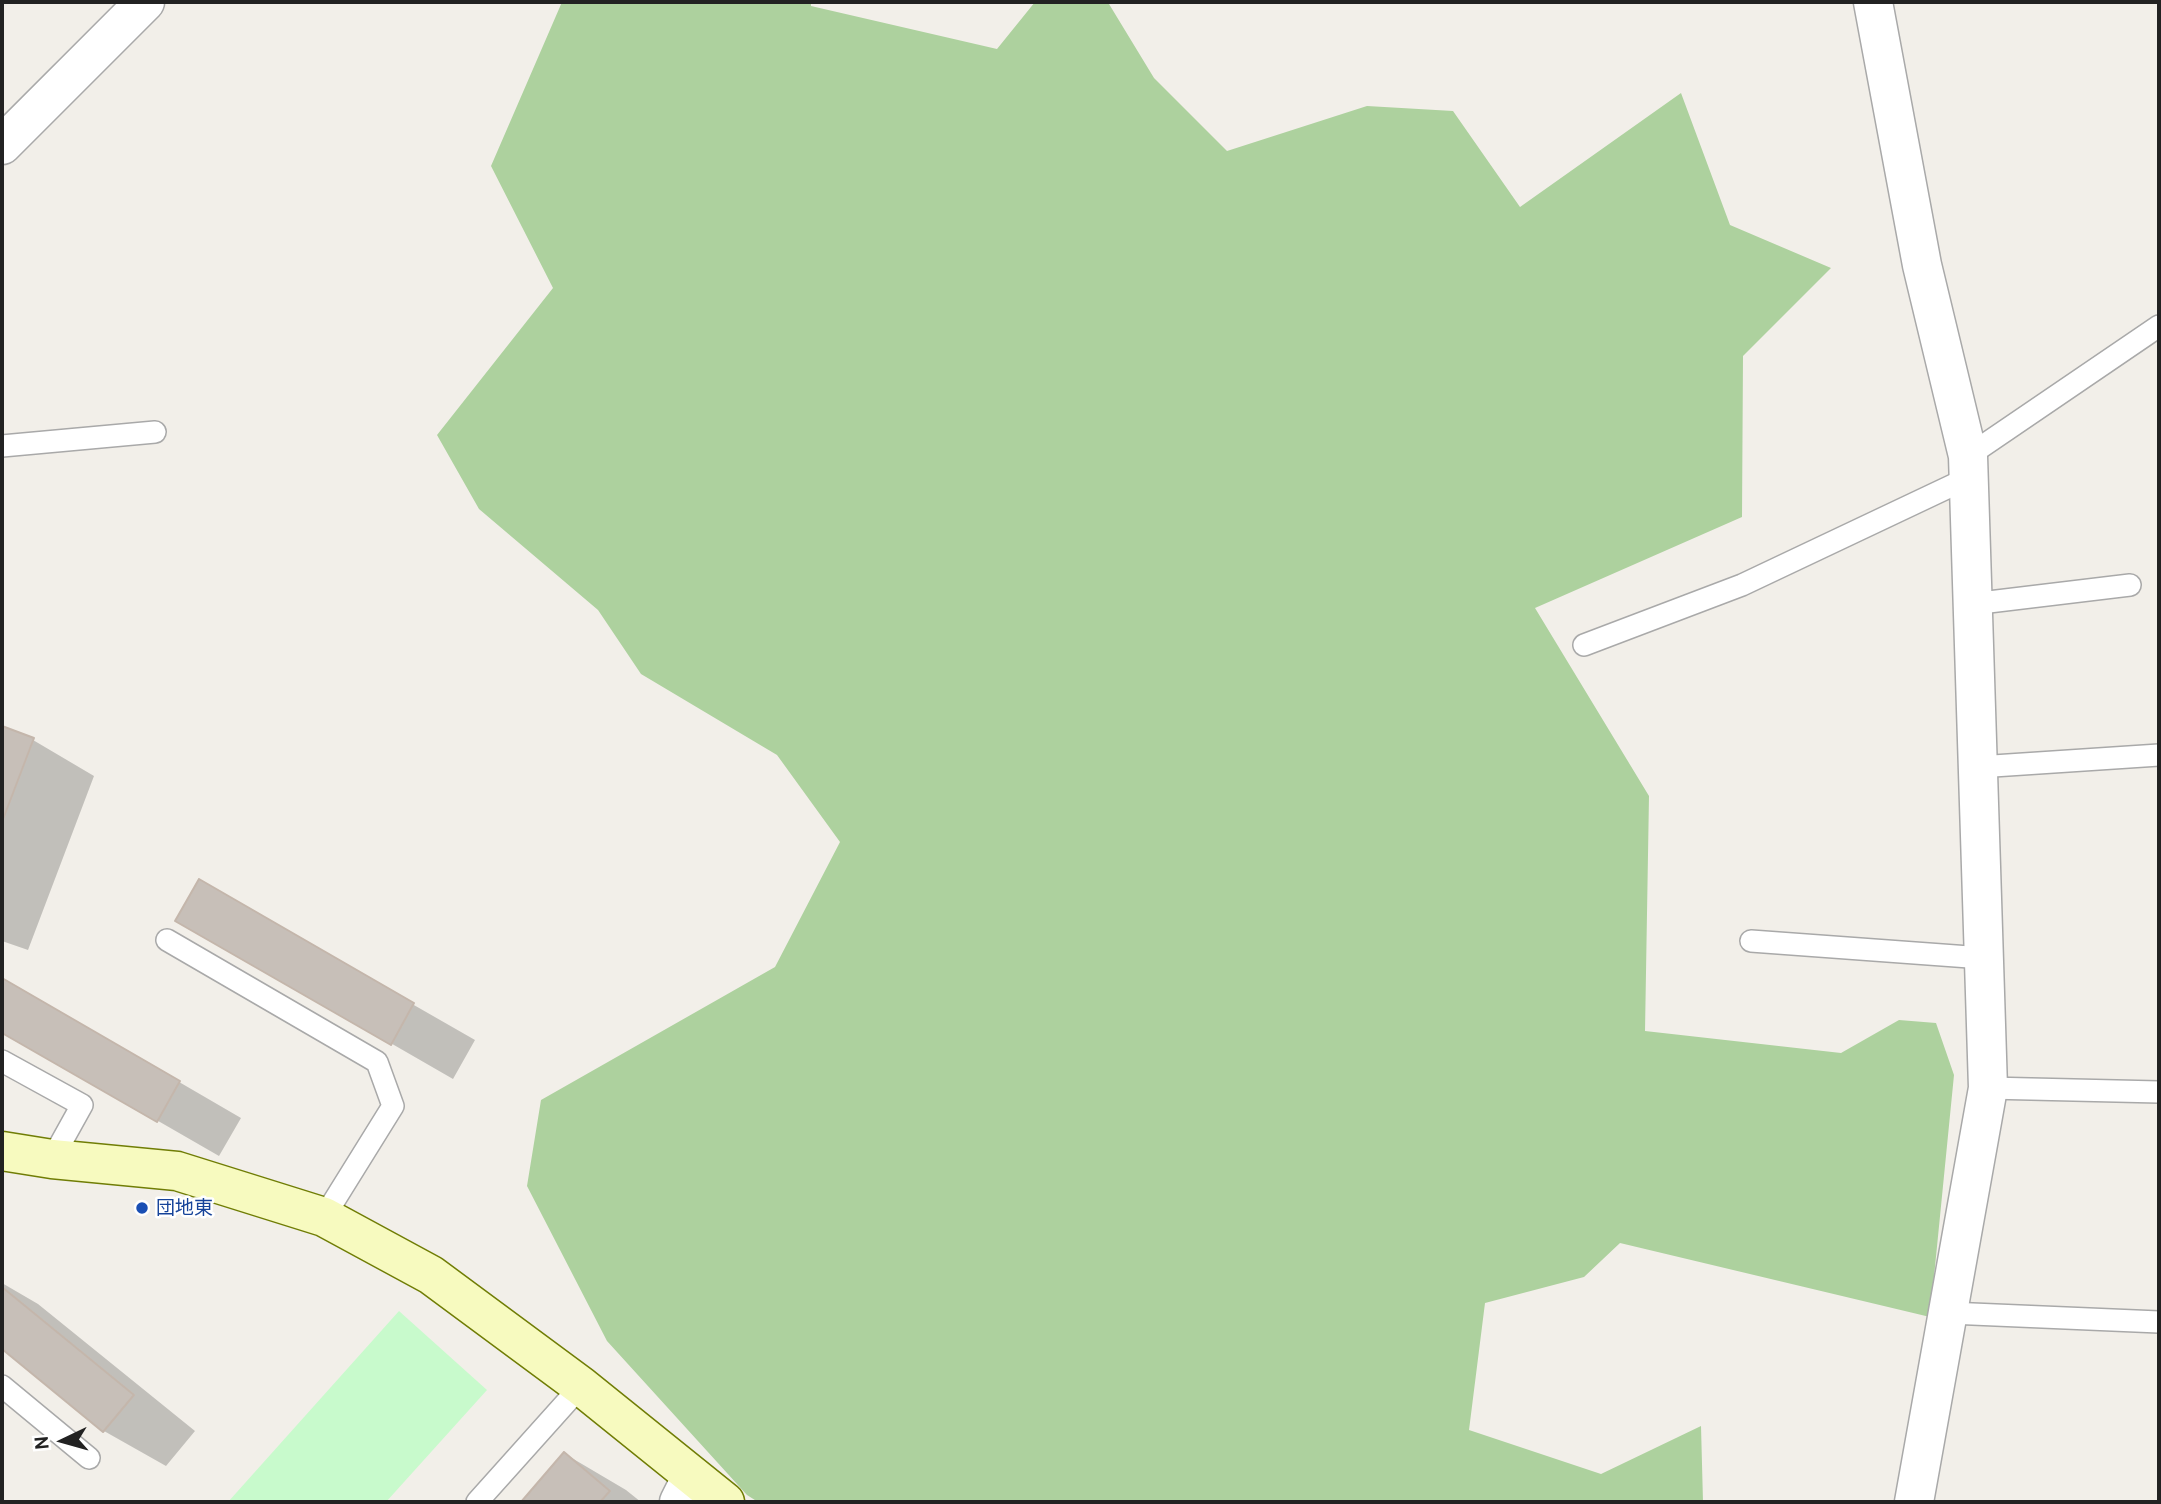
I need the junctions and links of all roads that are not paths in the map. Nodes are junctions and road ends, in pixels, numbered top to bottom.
1 (145, 2) edge
2 (1873, 2) edge
3 (2, 145) edge
4 (2159, 326) edge
5 (155, 432) dead end
6 (2, 446) edge
7 (1968, 467) junction
8 (2130, 585) dead end
9 (1972, 604) junction
10 (1584, 645) dead end
11 (2159, 755) edge
12 (1978, 767) junction
13 (167, 940) dead end
14 (1751, 941) dead end
15 (1983, 958) junction
16 (2, 1061) edge
17 (1988, 1088) junction
18 (2159, 1091) edge
19 (2, 1151) edge
20 (52, 1159) junction
21 (324, 1217) junction
22 (1949, 1313) junction
23 (2159, 1322) edge
24 (2, 1386) edge
25 (581, 1386) junction
26 (89, 1458) dead end
27 (685, 1489) edge
28 (477, 1502) edge
29 (725, 1502) edge
30 (1914, 1502) edge

1 - 3 street
2 - 7 street
4 - 7 lane
5 - 6 lane
7 - 9 street
7 - 10 lane
8 - 9 lane
9 - 12 street
11 - 12 lane
12 - 15 street
13 - 21 lane
14 - 15 lane
15 - 17 street
16 - 20 lane
17 - 18 lane
17 - 22 street
19 - 20 street
20 - 21 street
21 - 25 street
22 - 23 lane
22 - 30 street
24 - 26 lane
25 - 27 street
25 - 28 lane
27 - 29 street

